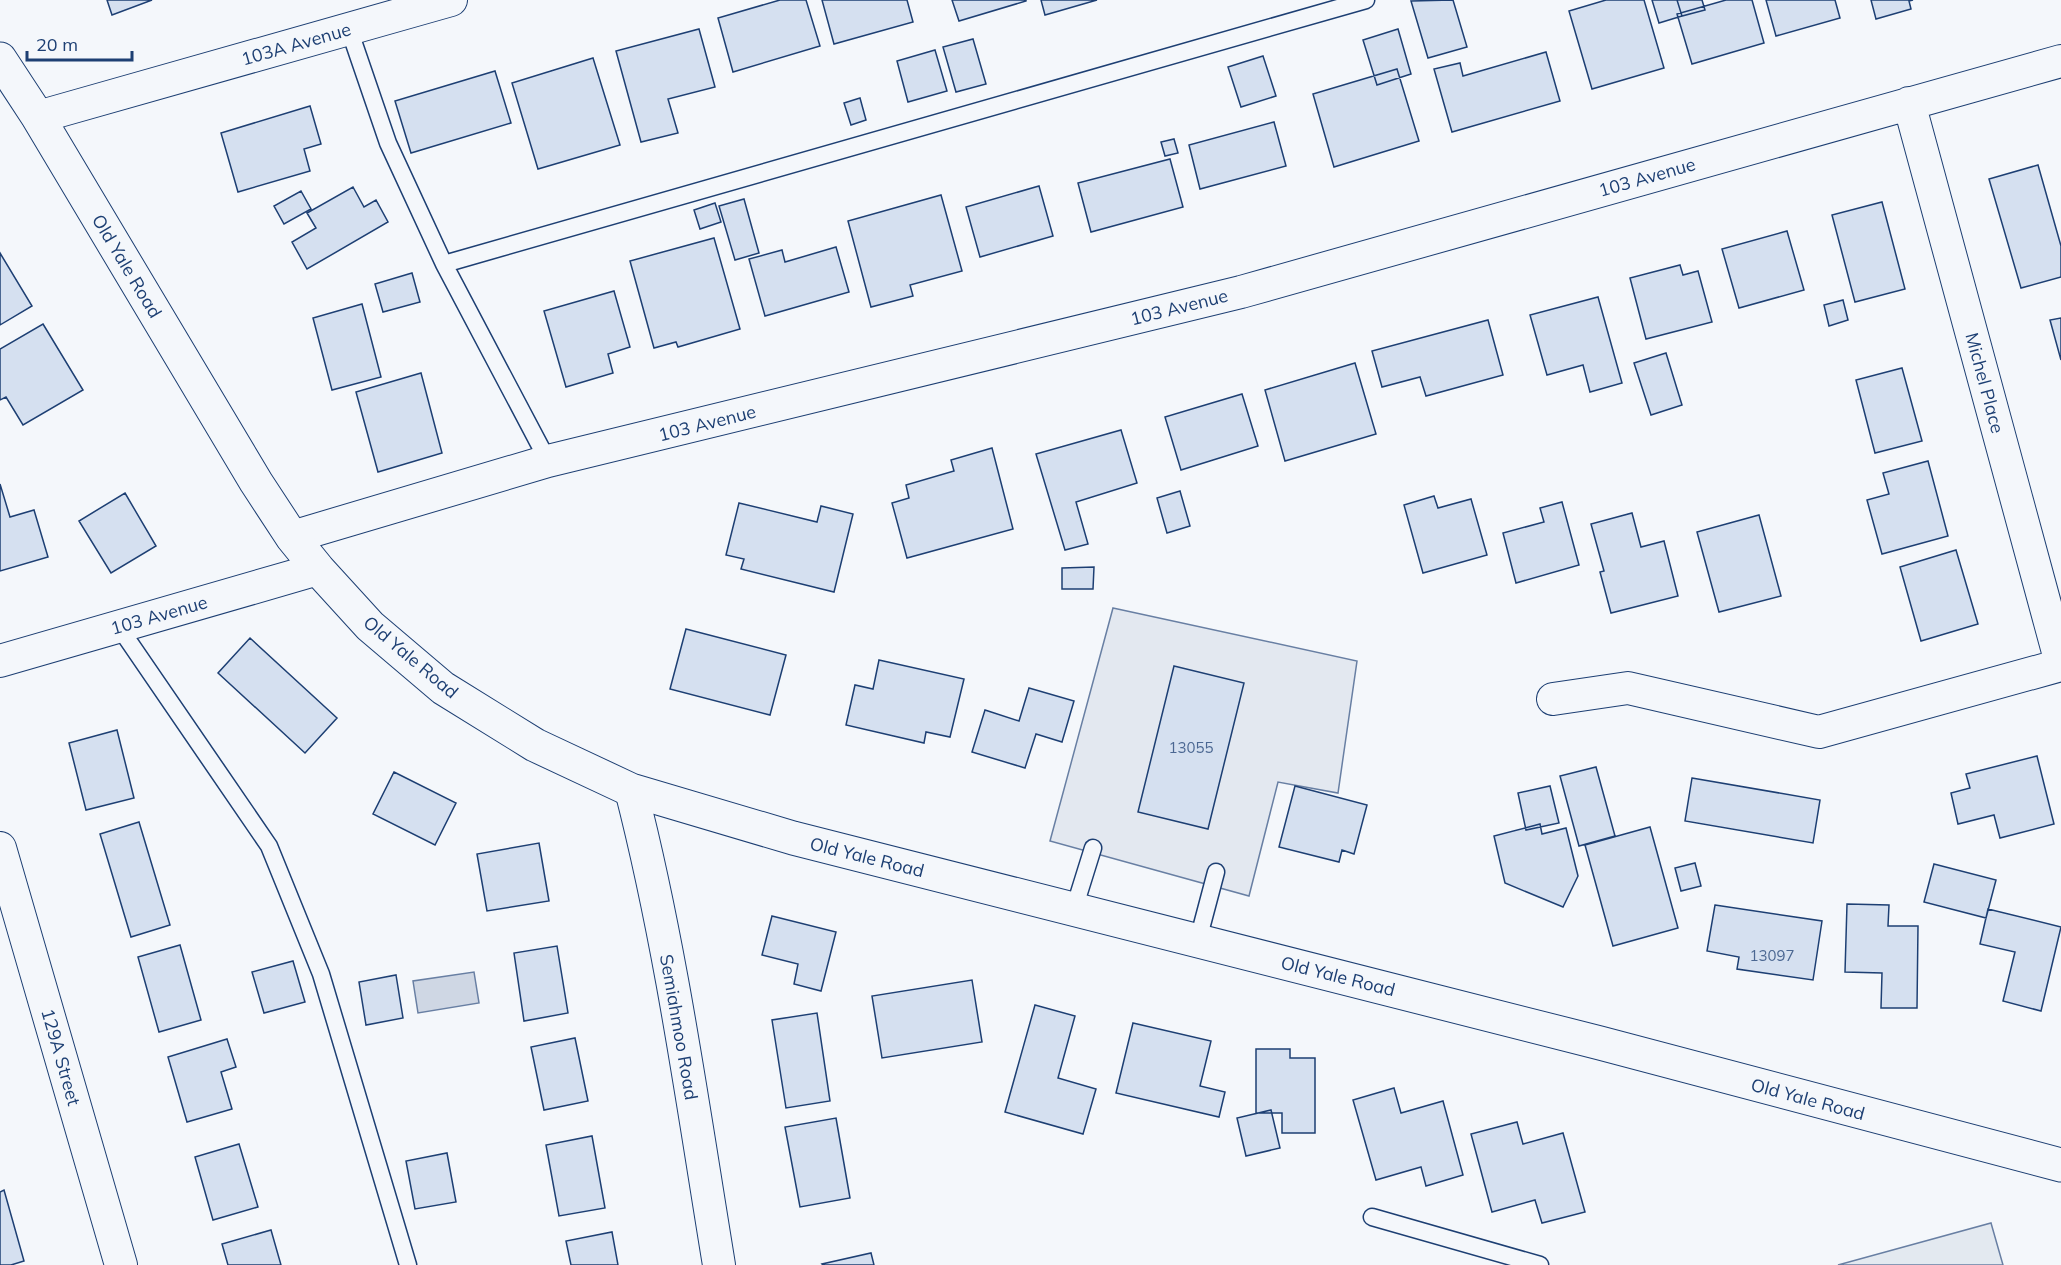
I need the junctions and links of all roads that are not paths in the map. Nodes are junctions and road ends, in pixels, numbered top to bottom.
1 (451, 0) edge
2 (1366, 0) edge
3 (349, 29) junction
4 (0, 59) edge
5 (2061, 61) edge
6 (1909, 103) junction
7 (38, 117) junction
8 (444, 264) junction
9 (548, 461) junction
10 (292, 537) junction
11 (318, 569) junction
12 (119, 627) junction
13 (0, 662) edge
14 (2061, 664) edge
15 (1553, 699) dead end
16 (631, 790) junction
17 (0, 848) edge
18 (1093, 848) dead end
19 (1216, 872) dead end
20 (1074, 909) junction
21 (1198, 940) junction
22 (2061, 1165) edge
23 (1372, 1218) dead end
24 (121, 1265) edge
25 (408, 1265) edge
26 (719, 1265) edge
27 (1540, 1265) edge

1 - 3 street, 103A Avenue
2 - 8 lane
3 - 7 street, 103A Avenue
3 - 8 lane
4 - 7 main road, Old Yale Road
5 - 6 street, 103 Avenue
6 - 9 street, 103 Avenue
6 - 14 street, Michel Place
7 - 10 main road, Old Yale Road
8 - 9 lane
9 - 10 street, 103 Avenue
10 - 11 main road, Old Yale Road
11 - 12 street, 103 Avenue
11 - 16 main road, Old Yale Road
12 - 13 street, 103 Avenue
12 - 25 lane
14 - 15 street, Michel Place
16 - 20 main road, Old Yale Road
16 - 26 street, Semiahmoo Road
17 - 24 street, 129A Street
18 - 20 lane
19 - 21 lane
20 - 21 main road, Old Yale Road
21 - 22 main road, Old Yale Road
23 - 27 lane

